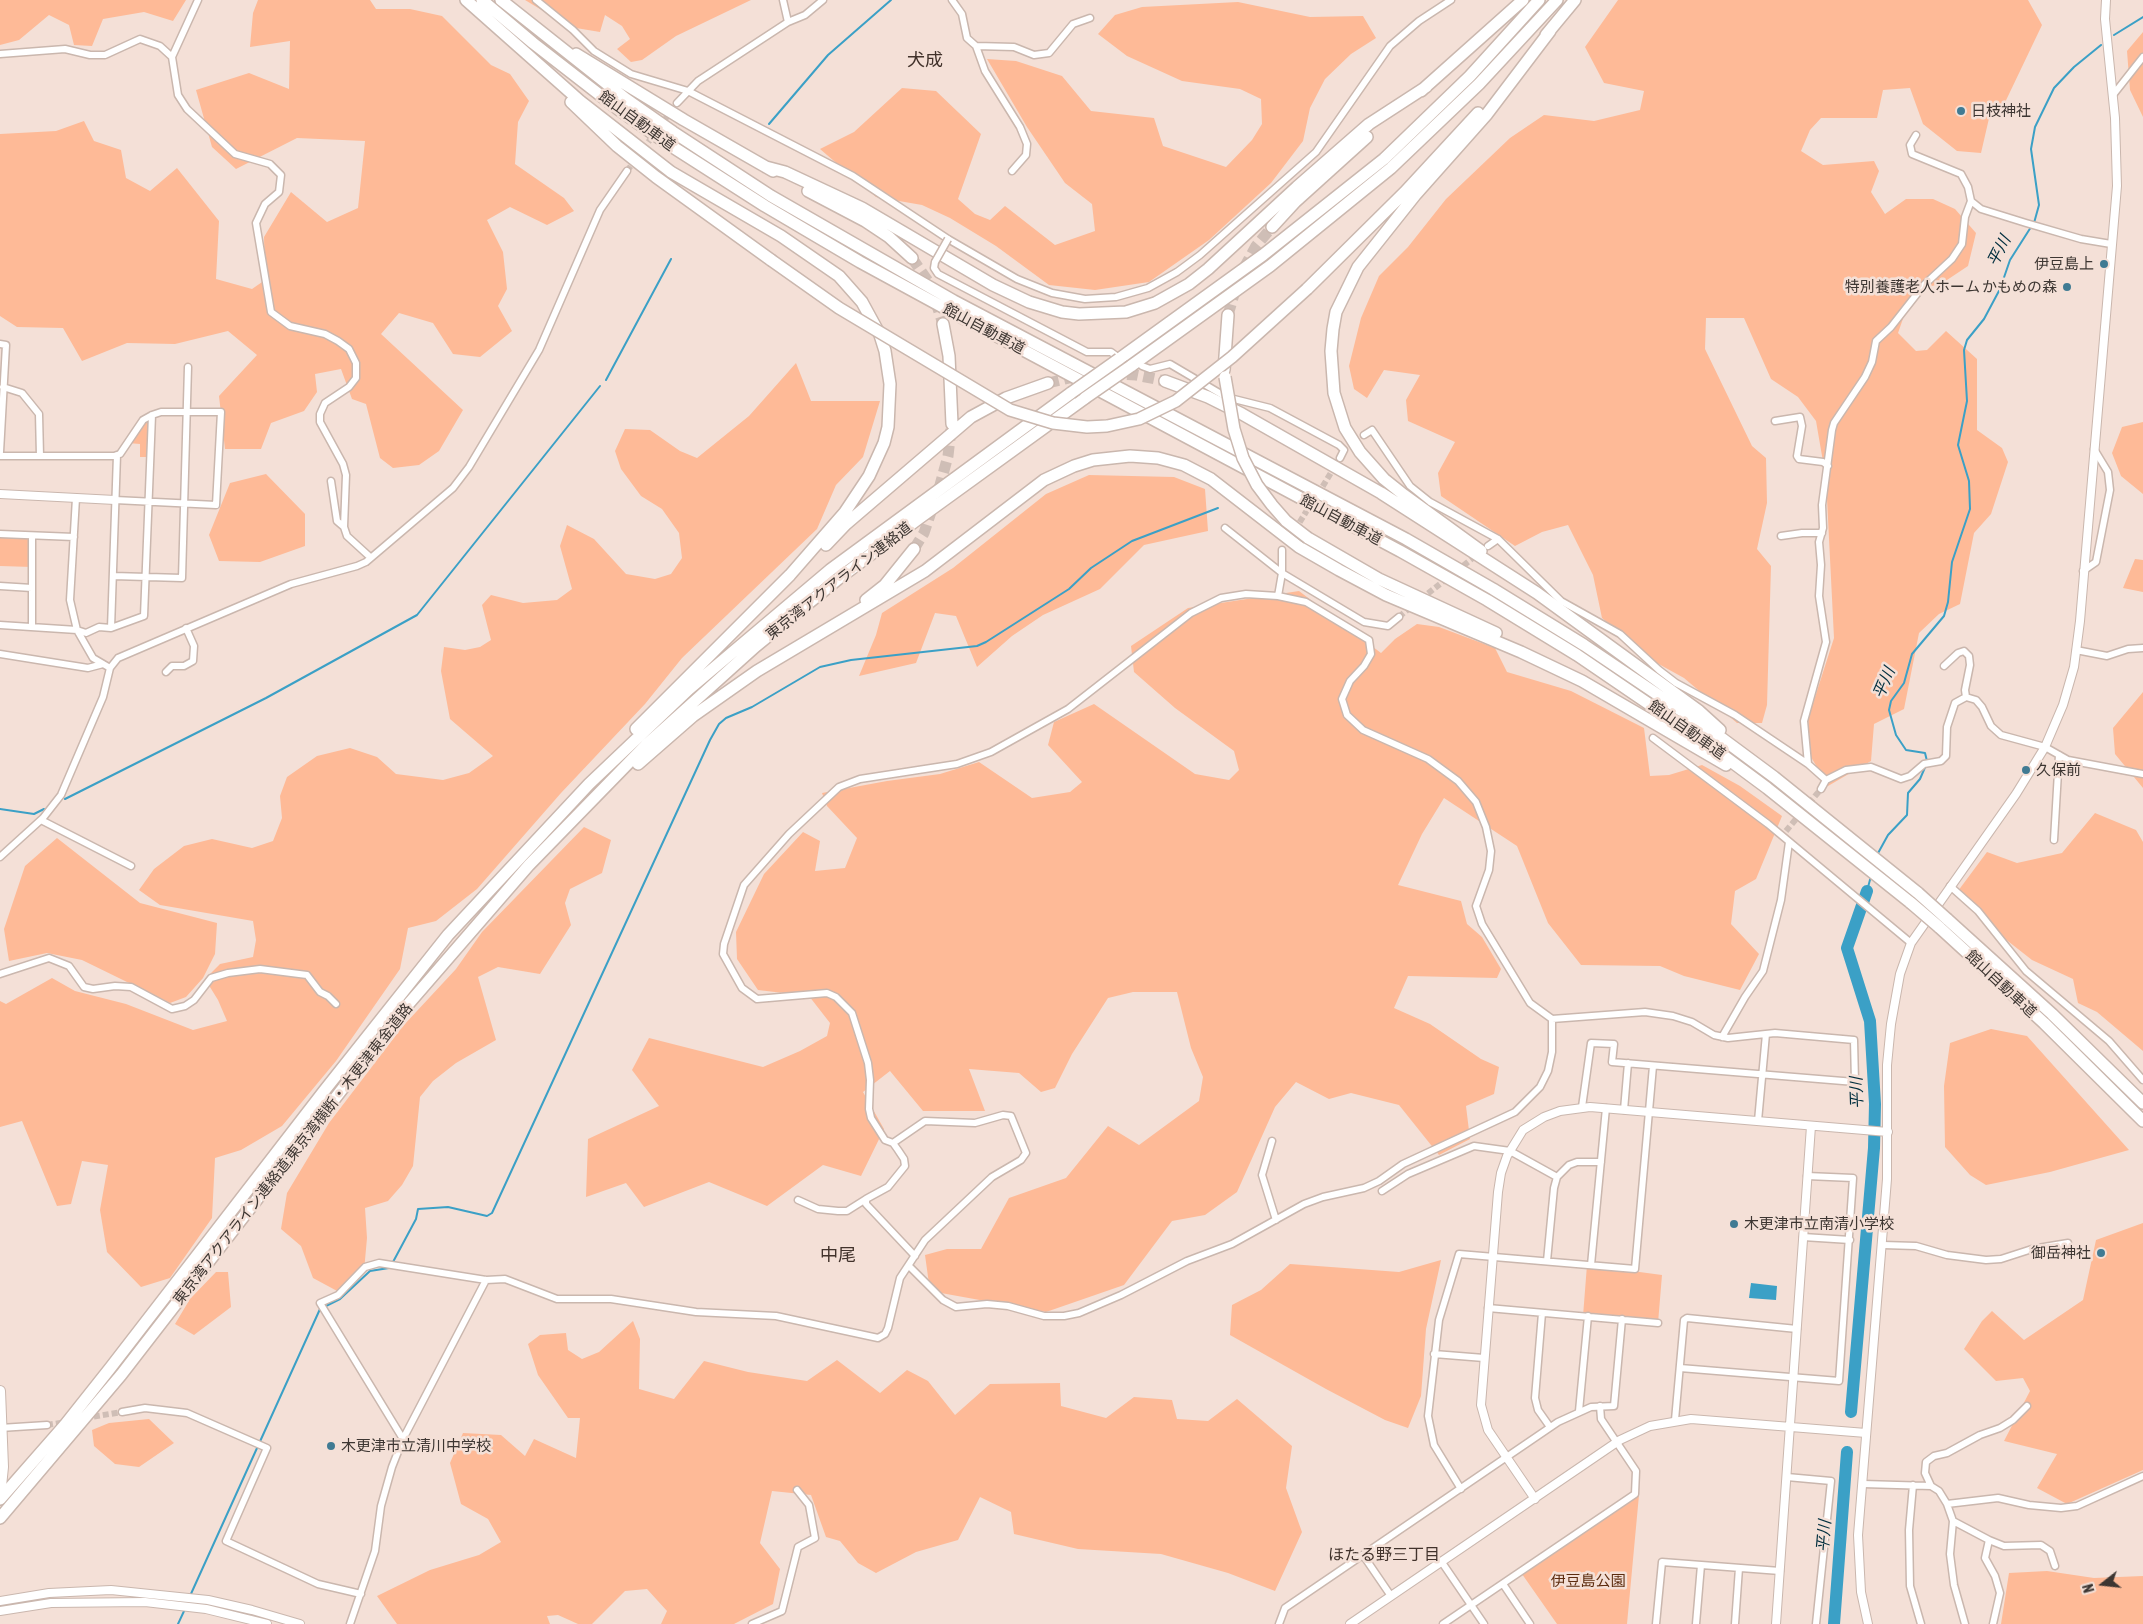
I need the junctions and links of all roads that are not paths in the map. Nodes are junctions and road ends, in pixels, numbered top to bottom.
1 (198, 0) edge
2 (466, 0) edge
3 (482, 0) edge
4 (501, 0) edge
5 (536, 0) edge
6 (783, 0) edge
7 (823, 0) edge
8 (952, 0) edge
9 (1451, 0) edge
10 (1523, 0) edge
11 (1539, 0) edge
12 (1557, 0) edge
13 (1575, 0) edge
14 (2106, 0) edge
15 (1090, 18) dead end
16 (788, 22) junction
17 (1550, 31) junction
18 (540, 33) junction
19 (508, 37) junction
20 (976, 46) junction
21 (0, 54) edge
22 (172, 57) junction
23 (2143, 57) edge
24 (1426, 86) junction
25 (688, 91) junction
26 (2113, 95) junction
27 (677, 103) tunnel mouth
28 (1916, 135) dead end
29 (766, 167) junction
30 (627, 171) tunnel mouth
31 (1012, 171) dead end
32 (1971, 202) junction
33 (1272, 227) tunnel mouth
34 (948, 239) junction
35 (2111, 244) junction
36 (912, 258) tunnel mouth
37 (1228, 315) tunnel mouth
38 (943, 324) tunnel mouth
39 (0, 344) edge
40 (1117, 357) junction
41 (1136, 366) junction
42 (188, 367) dead end
43 (1165, 381) tunnel mouth
44 (1048, 382) tunnel mouth
45 (3, 387) junction
46 (187, 412) junction
47 (152, 414) junction
48 (1, 420) edge
49 (1775, 421) dead end
50 (952, 424) tunnel mouth
51 (1364, 435) dead end
52 (2094, 448) junction
53 (0, 452) edge
54 (117, 455) junction
55 (0, 456) edge
56 (40, 456) junction
57 (1340, 458) dead end
58 (1828, 466) junction
59 (331, 481) dead end
60 (0, 494) edge
61 (76, 498) junction
62 (115, 500) junction
63 (150, 501) junction
64 (184, 503) junction
65 (344, 527) junction
66 (1225, 528) dead end
67 (1822, 533) junction
68 (0, 534) edge
69 (32, 536) junction
70 (1781, 536) dead end
71 (74, 538) junction
72 (1498, 539) junction
73 (1488, 546) dead end
74 (914, 548) tunnel mouth
75 (1282, 550) dead end
76 (370, 557) junction
77 (1499, 570) junction
78 (2084, 571) junction
79 (1282, 573) junction
80 (790, 575) junction
81 (113, 576) junction
82 (147, 577) junction
83 (0, 586) edge
84 (32, 588) junction
85 (1278, 596) junction
86 (1399, 617) tunnel mouth
87 (0, 625) edge
88 (32, 626) junction
89 (111, 628) junction
90 (186, 628) junction
91 (77, 630) junction
92 (827, 630) junction
93 (2143, 648) edge
94 (2076, 650) junction
95 (0, 654) edge
96 (103, 664) junction
97 (1944, 666) dead end
98 (110, 668) junction
99 (166, 672) dead end
100 (1582, 681) junction
101 (1966, 697) junction
102 (1654, 738) dead end
103 (2045, 748) junction
104 (2059, 755) junction
105 (1808, 764) junction
106 (2143, 774) edge
107 (1774, 777) junction
108 (1826, 780) junction
109 (585, 788) joint
110 (1766, 788) junction
111 (1821, 789) tunnel mouth
112 (594, 798) joint
113 (41, 820) junction
114 (2054, 840) dead end
115 (1790, 842) junction
116 (522, 854) junction
117 (0, 856) edge
118 (529, 865) junction
119 (131, 866) dead end
120 (1950, 886) junction
121 (1912, 943) junction
122 (0, 974) edge
123 (336, 1004) dead end
124 (1552, 1019) junction
125 (1766, 1034) junction
126 (1722, 1037) junction
127 (1628, 1064) junction
128 (1653, 1066) junction
129 (1762, 1074) junction
130 (2143, 1080) edge
131 (2143, 1103) edge
132 (1582, 1107) junction
133 (1606, 1108) junction
134 (1624, 1110) junction
135 (1649, 1112) junction
136 (1758, 1121) junction
137 (2143, 1121) edge
138 (1811, 1126) junction
139 (1888, 1132) junction
140 (1272, 1141) dead end
141 (893, 1143) junction
142 (1510, 1151) junction
143 (1601, 1162) junction
144 (1807, 1176) junction
145 (1557, 1177) junction
146 (1382, 1191) dead end
147 (866, 1199) junction
148 (798, 1200) dead end
149 (1276, 1220) junction
150 (1803, 1237) junction
151 (1850, 1240) junction
152 (2068, 1243) dead end
153 (1883, 1245) junction
154 (915, 1256) junction
155 (1493, 1256) junction
156 (1547, 1261) junction
157 (1591, 1265) junction
158 (910, 1267) junction
159 (486, 1280) junction
160 (1488, 1308) junction
161 (1542, 1313) junction
162 (1588, 1316) junction
163 (1622, 1319) junction
164 (1658, 1323) dead end
165 (1797, 1328) junction
166 (1434, 1354) junction
167 (1484, 1358) junction
168 (1680, 1368) junction
169 (1794, 1377) junction
170 (0, 1391) edge
171 (1600, 1406) junction
172 (2027, 1406) dead end
173 (1579, 1411) junction
174 (122, 1412) tunnel mouth
175 (1675, 1420) junction
176 (47, 1425) tunnel mouth
177 (1, 1428) edge
178 (1550, 1428) junction
179 (1790, 1428) junction
180 (1866, 1433) junction
181 (403, 1439) junction
182 (1617, 1442) junction
183 (1507, 1458) junction
184 (2143, 1476) edge
185 (1787, 1477) junction
186 (1863, 1484) junction
187 (1913, 1484) junction
188 (1931, 1486) junction
189 (1461, 1489) junction
190 (797, 1490) dead end
191 (0, 1497) edge
192 (1535, 1499) junction
193 (1947, 1504) junction
194 (0, 1518) edge
195 (1953, 1520) junction
196 (1989, 1540) junction
197 (1363, 1555) junction
198 (1442, 1562) junction
199 (1701, 1565) junction
200 (2055, 1566) dead end
201 (1738, 1568) junction
202 (1780, 1571) junction
203 (1503, 1584) junction
204 (361, 1594) junction
205 (1391, 1596) junction
206 (0, 1601) edge
207 (1471, 1605) junction
208 (0, 1610) edge
209 (267, 1624) edge
210 (300, 1624) edge
211 (350, 1624) edge
212 (752, 1624) edge
213 (1279, 1624) edge
214 (1350, 1624) edge
215 (1443, 1624) edge
216 (1484, 1624) edge
217 (1530, 1624) edge
218 (1656, 1624) edge
219 (1696, 1624) edge
220 (1734, 1624) edge
221 (1776, 1624) edge
222 (1816, 1624) edge
223 (1868, 1624) edge
224 (1921, 1624) edge
225 (1965, 1624) edge
226 (1993, 1624) edge

1 - 22 street
2 - 19 highway
3 - 110 highway, 館山自動車道
4 - 18 highway, 館山自動車道
5 - 25 street
6 - 16 street
7 - 16 street
8 - 20 street
9 - 34 street
10 - 24 highway
11 - 40 highway, 東京湾アクアライン連絡道
12 - 41 highway, 東京湾アクアライン連絡道
13 - 17 highway
14 - 26 street
15 - 20 street
16 - 25 street
17 - 19 highway, bridge
17 - 77 highway
18 - 29 highway
18 - 107 highway, 館山自動車道
19 - 80 highway
20 - 31 street
21 - 22 street
22 - 65 street
23 - 26 street
24 - 29 highway
24 - 33 highway
25 - 27 street
25 - 34 street
26 - 35 street
28 - 32 street
29 - 36 highway
30 - 76 street
32 - 35 street
32 - 58 street
34 - 40 street, bridge
35 - 52 street
37 - 100 highway, bridge
38 - 50 highway
39 - 45 street
40 - 109 highway, 東京湾アクアライン連絡道, bridge
41 - 57 street
41 - 112 highway, 東京湾アクアライン連絡道, bridge
42 - 46 street
43 - 77 highway
44 - 80 highway
45 - 48 street
45 - 56 street
46 - 47 street
46 - 64 street
46 - 64 street
47 - 54 street
47 - 63 street
48 - 53 street
49 - 58 street
51 - 72 street
52 - 78 street
52 - 78 street
54 - 56 street
54 - 62 street
55 - 56 street
58 - 67 street
59 - 65 street
60 - 61 street
61 - 62 street
61 - 71 street
62 - 63 street
62 - 81 street
63 - 64 street
63 - 82 street
64 - 82 street
65 - 76 street
66 - 79 street
67 - 70 street
67 - 105 street
68 - 69 street
69 - 71 street
69 - 84 street
71 - 91 street
72 - 73 street
72 - 105 street
74 - 92 highway
75 - 79 street
76 - 90 street
77 - 107 highway
78 - 94 street
79 - 85 street
79 - 86 street
80 - 116 highway
81 - 82 street
81 - 89 street
82 - 89 street
83 - 84 street
84 - 88 street
85 - 124 street
85 - 141 street
87 - 88 street
88 - 91 street
89 - 91 street
90 - 98 street
90 - 99 street
91 - 96 street
92 - 100 highway
92 - 118 highway
93 - 94 street
94 - 103 street
95 - 96 street
96 - 98 street
97 - 101 street
98 - 113 street
100 - 110 highway
101 - 103 street
101 - 108 street
102 - 115 street
103 - 104 street
103 - 120 street
104 - 106 street
104 - 114 street
105 - 108 street
107 - 131 highway, 館山自動車道, bridge
108 - 111 street
109 - 116 highway, 東京湾アクアライン連絡道;東京湾横断・木更津東金道路
110 - 137 highway, 館山自動車道, bridge
112 - 118 highway, 東京湾アクアライン連絡道;東京湾横断・木更津東金道路
113 - 117 street
113 - 119 street
115 - 121 street
115 - 126 street
116 - 191 highway, 東京湾アクアライン連絡道;東京湾横断・木更津東金道路
118 - 194 highway, 東京湾アクアライン連絡道;東京湾横断・木更津東金道路
120 - 121 street
120 - 130 street
121 - 139 street
122 - 123 street
124 - 126 street
124 - 149 street
125 - 126 street
125 - 129 street
125 - 129 street
127 - 128 street
127 - 132 street
127 - 134 street
128 - 129 street
128 - 135 street
129 - 136 street
132 - 133 street
132 - 142 street
133 - 134 street
133 - 143 street
134 - 135 street
135 - 136 street
135 - 157 street
136 - 138 street
138 - 139 street
138 - 144 street
139 - 153 street
140 - 149 street
141 - 147 street
141 - 154 street
142 - 145 street
142 - 146 street
142 - 155 street
143 - 145 street
143 - 157 street
144 - 150 street
144 - 151 street
145 - 156 street
147 - 148 street
147 - 154 street
149 - 158 street
150 - 151 street
150 - 165 street
151 - 169 street
152 - 153 street
153 - 180 street
154 - 158 street
155 - 156 street
155 - 160 street
155 - 166 street
156 - 157 street
158 - 159 street
159 - 181 street
159 - 181 street
160 - 161 street
160 - 167 street
161 - 162 street
161 - 178 street
162 - 163 street
162 - 173 street
163 - 164 street
163 - 171 street
165 - 168 street
165 - 169 street
166 - 167 street
166 - 189 street
167 - 183 street
168 - 169 street
168 - 175 street
169 - 179 street
170 - 177 highway
171 - 173 street
171 - 182 street
172 - 188 street
173 - 178 street
174 - 204 street
175 - 179 street
175 - 182 street
176 - 177 street
177 - 191 highway
178 - 183 street
179 - 180 street
179 - 185 street
180 - 186 street
181 - 204 street
182 - 192 street
182 - 203 street
183 - 189 street
183 - 192 street
184 - 193 street
185 - 202 street
185 - 222 street
186 - 187 street
186 - 223 street
187 - 188 street
187 - 224 street
188 - 193 street
189 - 197 street
190 - 212 street
192 - 198 street
193 - 195 street
195 - 196 street
195 - 225 street
196 - 200 street
196 - 226 street
197 - 205 street
197 - 213 street
198 - 205 street
198 - 207 street
199 - 201 street
199 - 218 street
199 - 219 street
201 - 202 street
201 - 220 street
202 - 221 street
203 - 207 street
203 - 217 street
204 - 211 street
205 - 214 street
206 - 210 street
207 - 215 street
207 - 216 street
208 - 209 street

